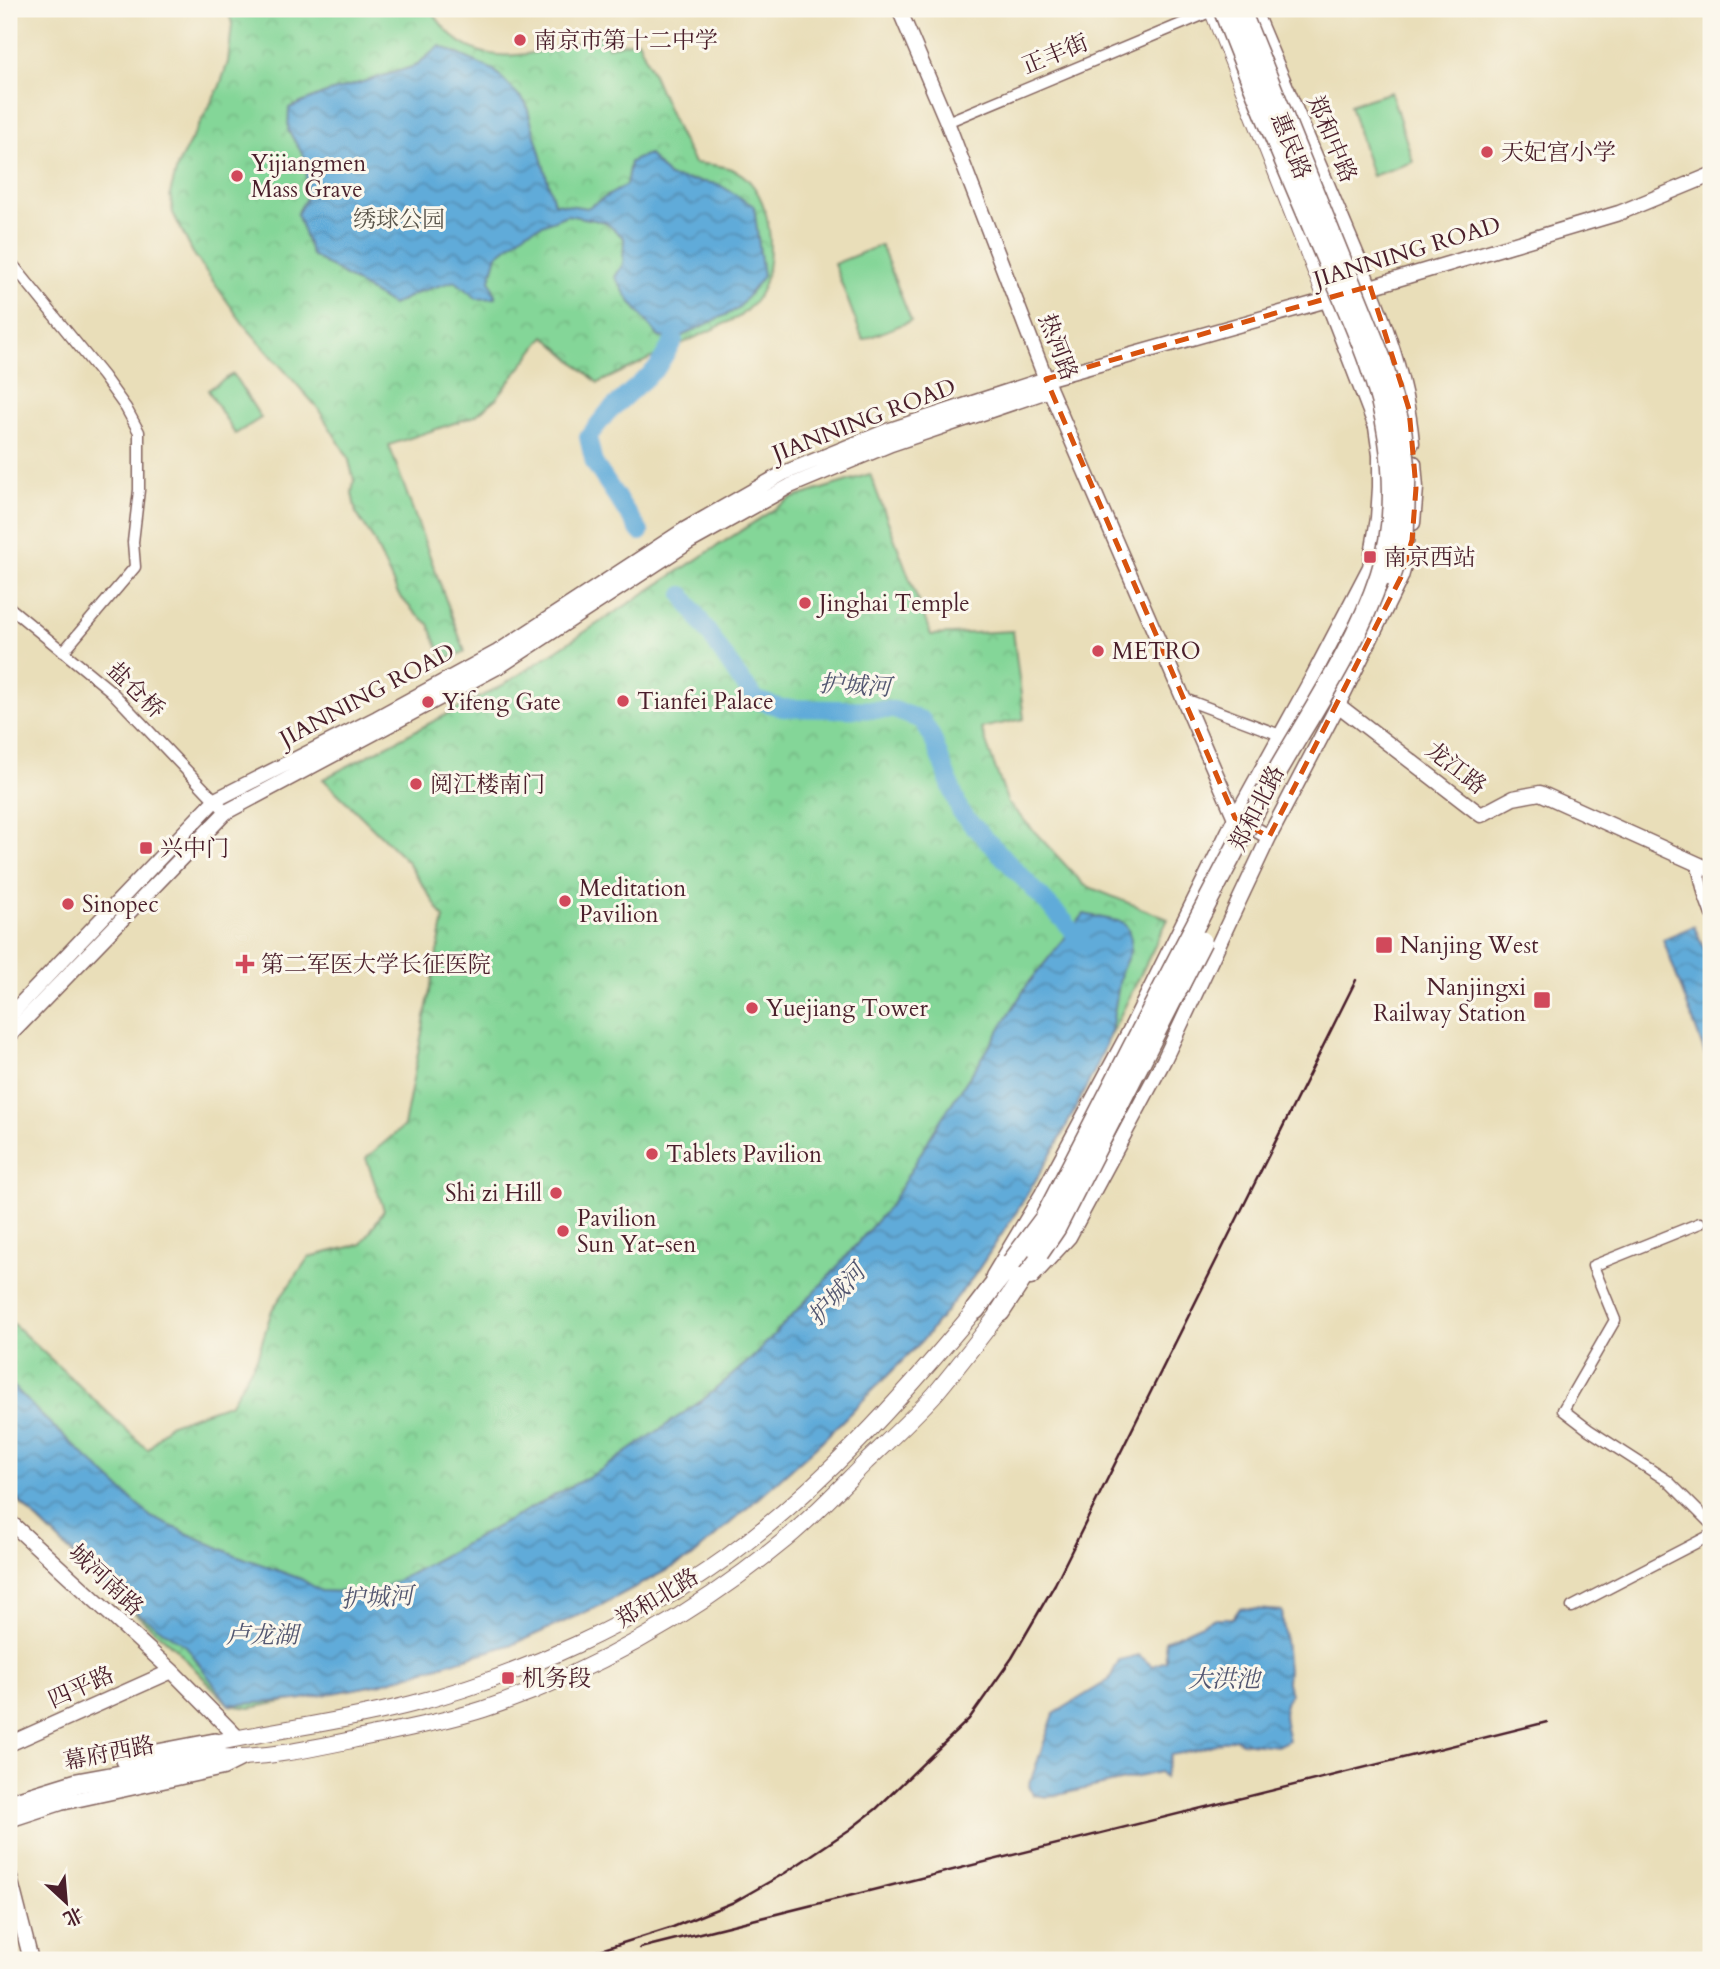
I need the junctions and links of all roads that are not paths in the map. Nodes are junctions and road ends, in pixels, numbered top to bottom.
1 (899, 9) edge
2 (1216, 9) edge
3 (1240, 9) edge
4 (1253, 9) edge
5 (947, 122) junction
6 (1711, 175) edge
7 (9, 260) edge
8 (1370, 286) junction
9 (1327, 300) junction
10 (1048, 385) junction
11 (9, 607) edge
12 (63, 652) junction
13 (1182, 698) junction
14 (1338, 705) junction
15 (1280, 735) junction
16 (215, 800) junction
17 (226, 812) junction
18 (1235, 818) junction
19 (1269, 837) junction
20 (1696, 862) junction
21 (1711, 870) edge
22 (1711, 915) edge
23 (9, 1016) edge
24 (9, 1036) edge
25 (1700, 1223) dead end
26 (975, 1311) junction
27 (999, 1312) junction
28 (9, 1521) edge
29 (1711, 1524) edge
30 (1711, 1535) edge
31 (1572, 1607) dead end
32 (172, 1671) junction
33 (238, 1738) junction
34 (9, 1744) edge
35 (217, 1750) junction
36 (243, 1758) junction
37 (9, 1791) edge
38 (9, 1804) edge
39 (9, 1820) edge
40 (9, 1874) edge
41 (31, 1960) edge

1 - 5 main road, 热河路
2 - 5 street, 正丰街
2 - 9 main road, 惠民路
2 - 26 highway, 郑和北路, bridge
3 - 27 highway, 郑和北路, bridge
4 - 8 main road, 郑和中路
5 - 10 main road, 热河路
6 - 8 main road, JIANNING ROAD
7 - 12 street
8 - 9 main road, JIANNING ROAD
8 - 14 main road, 郑和北路
9 - 10 main road, JIANNING ROAD
9 - 15 main road, 郑和北路
10 - 13 main road, 热河路
10 - 16 main road, JIANNING ROAD
10 - 17 main road, JIANNING ROAD
11 - 12 street, 盐仓桥
12 - 16 street, 盐仓桥
13 - 15 street
13 - 18 main road, 热河路
14 - 15 street
14 - 19 main road, 郑和北路
14 - 20 main road, 龙江路
15 - 18 main road, 郑和北路
16 - 17 street, 盐仓桥
16 - 23 main road, JIANNING ROAD
17 - 24 main road, JIANNING ROAD
18 - 19 main road
18 - 26 main road, 郑和北路
19 - 27 main road, 郑和北路
20 - 21 main road, 龙江路
20 - 22 street
25 - 29 street
26 - 33 main road, 郑和北路
27 - 36 main road, 郑和北路
28 - 32 main road, 城河南路
30 - 31 street
32 - 33 main road, 城河南路
32 - 34 main road, 四平路
33 - 35 main road, 郑和北路
35 - 36 main road, 郑和北路
35 - 37 highway, 幕府西路
35 - 38 highway, 幕府西路
36 - 39 main road
40 - 41 main road

